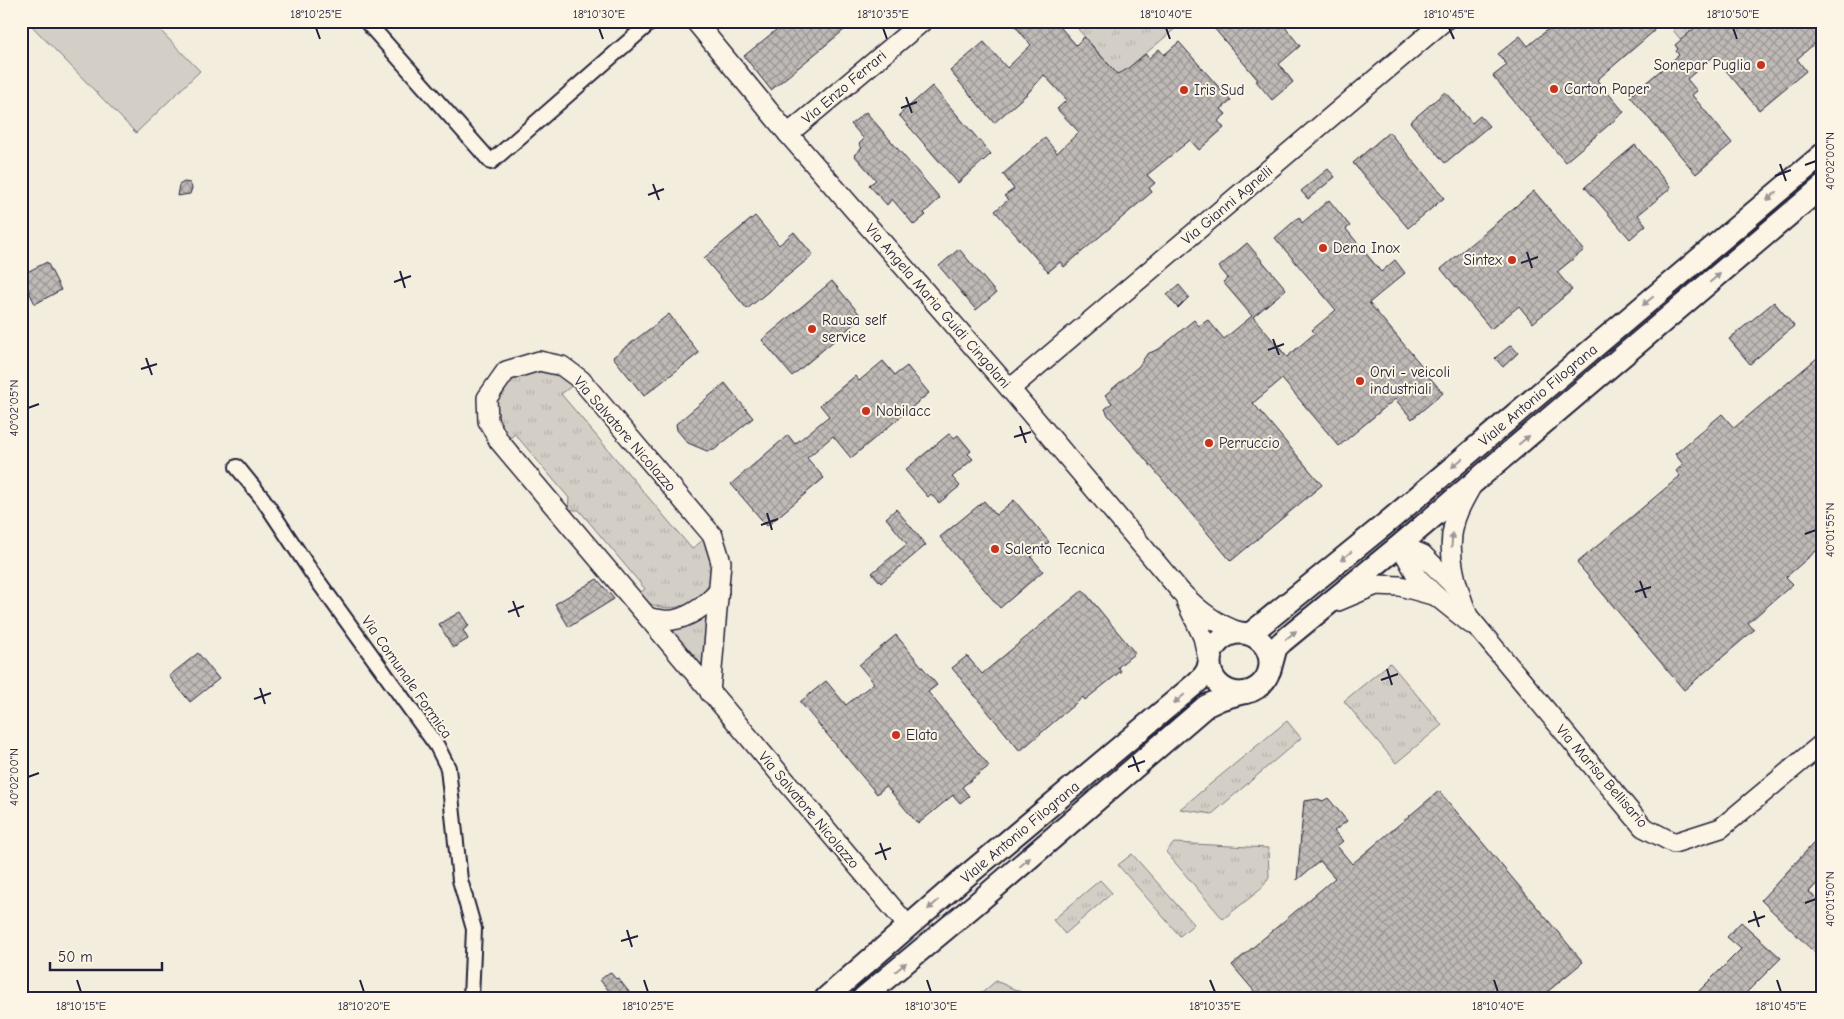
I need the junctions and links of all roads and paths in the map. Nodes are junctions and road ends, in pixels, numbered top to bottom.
1 (366, 21) edge
2 (652, 21) edge
3 (695, 21) edge
4 (923, 21) edge
5 (1444, 21) edge
6 (788, 134) junction
7 (1823, 154) edge
8 (1823, 186) edge
9 (1010, 389) junction
10 (237, 467) dead end
11 (1474, 482) junction
12 (1384, 525) junction
13 (1400, 545) junction
14 (1457, 589) junction
15 (719, 591) junction
16 (1181, 592) junction
17 (1436, 596) junction
18 (1324, 608) junction
19 (649, 618) junction
20 (1478, 630) junction
21 (1245, 633) junction
22 (1209, 663) junction
23 (1270, 670) junction
24 (710, 693) junction
25 (1242, 693) junction
26 (1823, 743) edge
27 (967, 894) junction
28 (908, 926) junction
29 (471, 998) edge
30 (826, 998) edge
31 (863, 998) edge

1 - 2 street
3 - 6 street, Via Angela Maria Guidi Cingolani
4 - 6 street, Via Enzo Ferrari
5 - 9 street, Via Gianni Agnelli
6 - 9 street, Via Angela Maria Guidi Cingolani
7 -> 12 main road, Viale Antonio Filograna
11 -> 8 main road, Viale Antonio Filograna
9 - 16 street, Via Angela Maria Guidi Cingolani
10 - 29 street, Via Comunale Formica
11 - 13 main road, Viale Antonio Filograna
14 -> 11 street, Via Marisa Bellisario
12 - 13 main road
12 -> 21 main road, Viale Antonio Filograna
13 - 14 street, Via Marisa Bellisario
13 - 17 street, Via Marisa Bellisario
13 - 18 main road, Viale Antonio Filograna
14 - 20 street, Via Marisa Bellisario
15 - 19 street
15 - 19 street, Via Salvatore Nicolazzo
15 - 24 street, Via Salvatore Nicolazzo
16 - 21 street
16 - 22 street
17 - 18 street, Via Marisa Bellisario
17 - 20 street, Via Marisa Bellisario
23 -> 18 main road, Viale Antonio Filograna
19 - 24 street, Via Salvatore Nicolazzo
20 - 26 street, Via Marisa Bellisario
21 - 22 main road
21 - 23 main road
22 - 25 main road
22 -> 27 main road, Viale Antonio Filograna
23 - 25 main road
24 - 28 street, Via Salvatore Nicolazzo
27 -> 25 main road, Viale Antonio Filograna
27 -> 28 main road, Viale Antonio Filograna
31 -> 27 main road, Viale Antonio Filograna
28 - 30 main road, Viale Antonio Filograna

